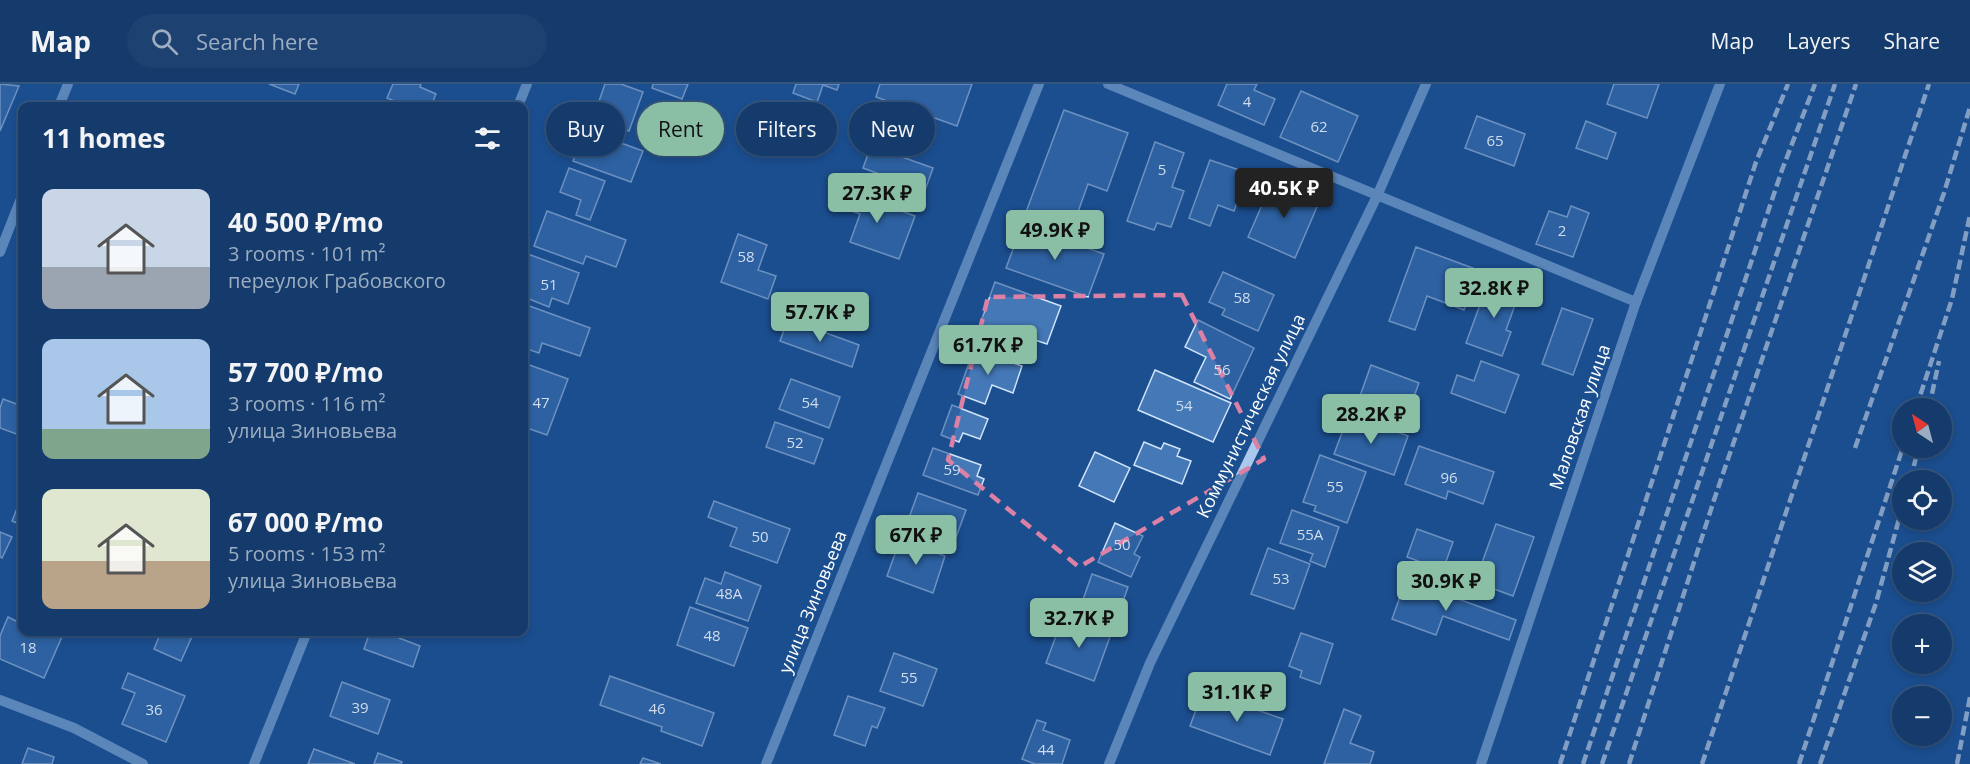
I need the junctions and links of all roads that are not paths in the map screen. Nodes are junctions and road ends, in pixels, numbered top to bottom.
1 (68, 84) edge
2 (527, 84) edge
3 (1039, 84) edge
4 (1108, 84) edge
5 (1426, 84) edge
6 (1720, 84) edge
7 (61, 102) edge
8 (520, 102) edge
9 (1377, 196) junction
10 (18, 206) edge
11 (0, 252) edge
12 (1636, 302) junction
13 (305, 636) edge
14 (0, 700) edge
15 (143, 764) edge
16 (254, 764) edge
17 (766, 764) edge
18 (1109, 764) edge
19 (1481, 764) edge

1 - 7 street
2 - 8 street
3 - 17 street, улица Зиновьева
4 - 9 street
5 - 9 street, Коммунистическая улица
6 - 12 street, Маловская улица
9 - 12 street
9 - 18 street, Коммунистическая улица
10 - 11 street
12 - 19 street, Маловская улица
13 - 16 street
14 - 15 street

